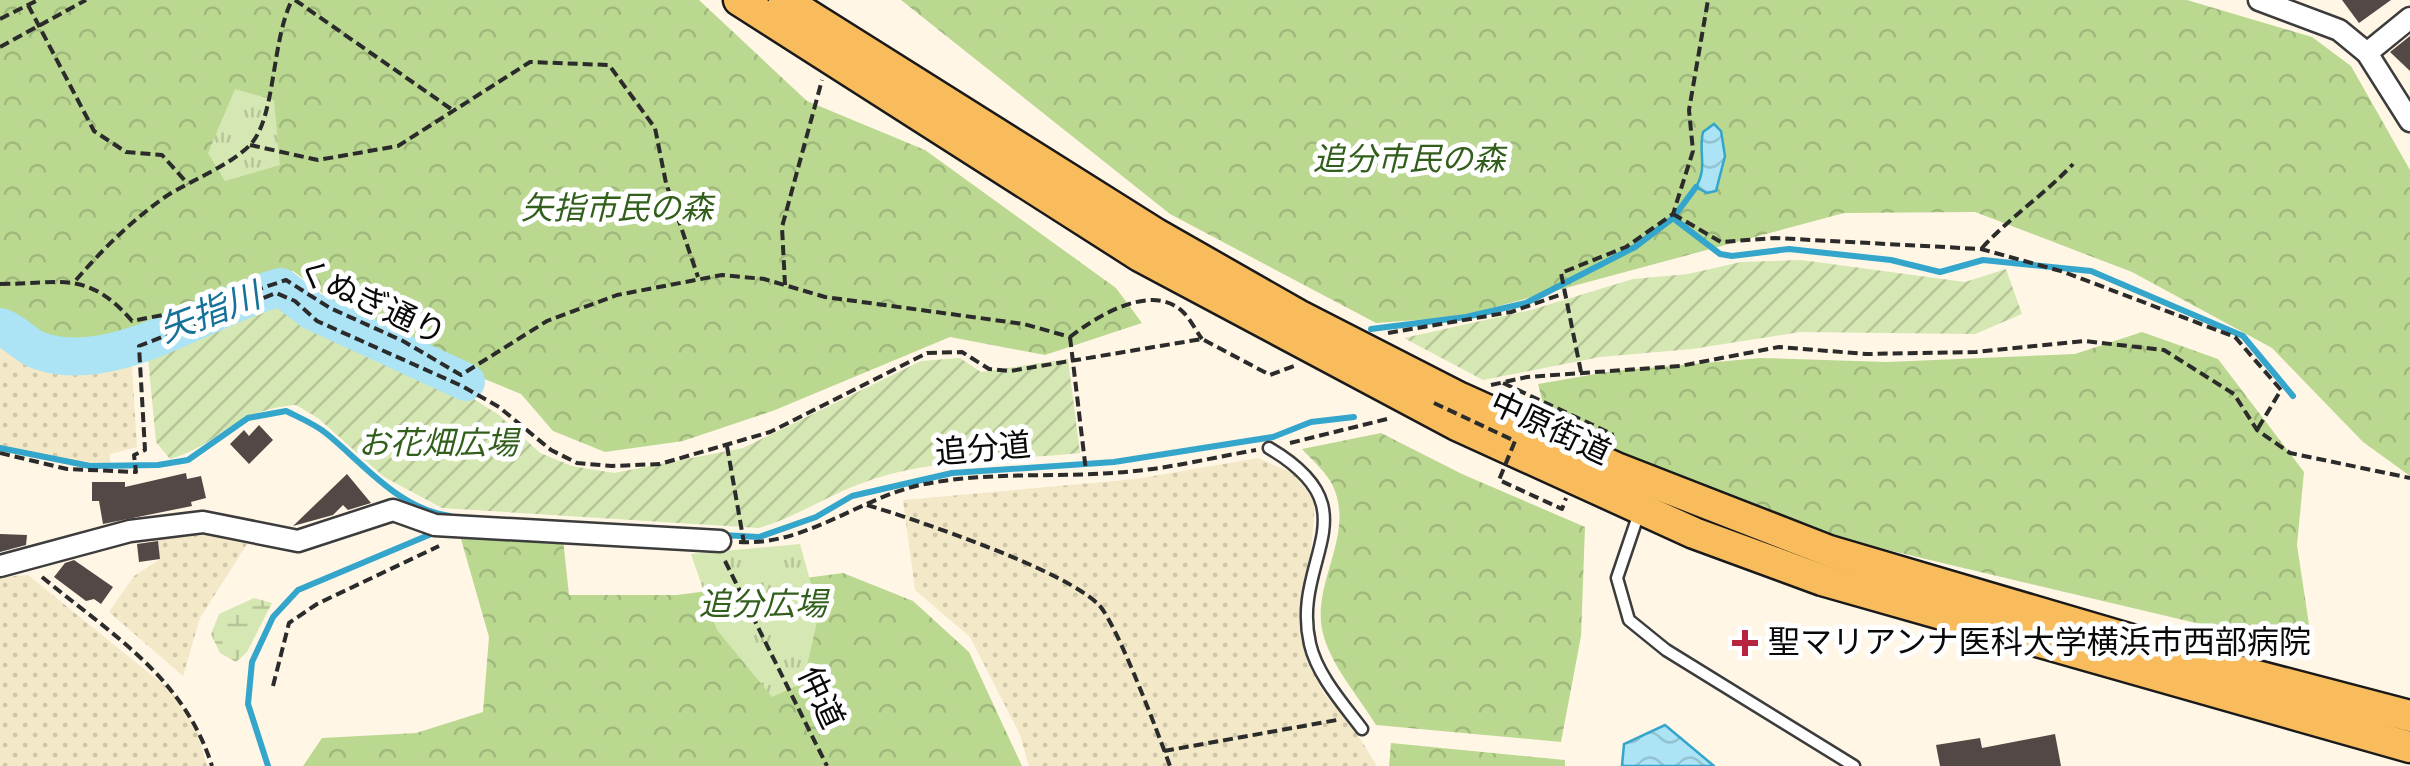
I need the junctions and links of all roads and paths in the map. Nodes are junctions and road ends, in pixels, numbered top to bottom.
1 (38, 0) edge
2 (86, 0) edge
3 (294, 0) edge
4 (738, 0) edge
5 (784, 0) edge
6 (1708, 0) edge
7 (2259, 0) edge
8 (28, 5) junction
9 (2410, 18) edge
10 (0, 19) edge
11 (39, 26) junction
12 (0, 47) edge
13 (2366, 53) junction
14 (823, 75) dead end
15 (454, 110) junction
16 (2410, 121) edge
17 (250, 145) junction
18 (2074, 164) dead end
19 (188, 184) junction
20 (1673, 214) junction
21 (1981, 250) junction
22 (699, 279) junction
23 (76, 280) junction
24 (0, 284) edge
25 (785, 285) junction
26 (1565, 292) junction
27 (1383, 334) dead end
28 (1070, 337) junction
29 (1202, 339) junction
30 (1075, 358) junction
31 (1307, 362) dead end
32 (1580, 372) junction
33 (1502, 383) junction
34 (1482, 387) dead end
35 (1450, 398) dead end
36 (1396, 416) dead end
37 (2257, 430) junction
38 (1613, 444) dead end
39 (726, 446) junction
40 (1269, 448) junction
41 (0, 453) edge
42 (1086, 473) junction
43 (2410, 478) edge
44 (1566, 498) dead end
45 (864, 504) junction
46 (1640, 509) junction
47 (477, 527) junction
48 (720, 542) junction
49 (744, 543) junction
50 (32, 560) junction
51 (0, 566) edge
52 (273, 686) dead end
53 (2410, 716) edge
54 (1353, 718) junction
55 (1362, 730) dead end
56 (2410, 746) edge
57 (1164, 750) junction
58 (212, 766) edge
59 (828, 766) edge
60 (1170, 766) edge
61 (1854, 766) edge

1 - 8 path
2 - 11 path
3 - 15 path
3 - 17 path
4 - 46 main road, 中原街道
5 - 53 main road, 中原街道
6 - 20 path
7 - 13 street
8 - 10 path
8 - 11 path
9 - 13 street
11 - 12 path
11 - 19 path
13 - 16 street
14 - 25 path
15 - 17 path
15 - 22 path
17 - 19 path
18 - 21 path
19 - 23 path
20 - 21 path
20 - 26 path
21 - 37 path
22 - 23 path, くぬぎ通り
22 - 25 path, くぬぎ通り
23 - 24 path
25 - 28 path, くぬぎ通り
26 - 27 path
26 - 32 path
28 - 29 path
28 - 30 path
29 - 30 path
29 - 31 path
30 - 39 path
30 - 42 path
32 - 33 path
32 - 37 path
33 - 34 path
33 - 38 path
35 - 44 path, bridge
36 - 40 path, 追分道
37 - 43 path
39 - 41 path
39 - 49 path
40 - 42 path, 追分道
40 - 54 lane
42 - 45 path, 追分道
45 - 49 path, 追分道
45 - 57 path
46 - 56 main road, 中原街道
46 - 61 lane
47 - 48 street
47 - 50 street
47 - 52 path
48 - 49 path, 追分道
48 - 59 path, 仲道
50 - 51 street
50 - 58 path
54 - 55 lane
54 - 57 path
57 - 60 path

